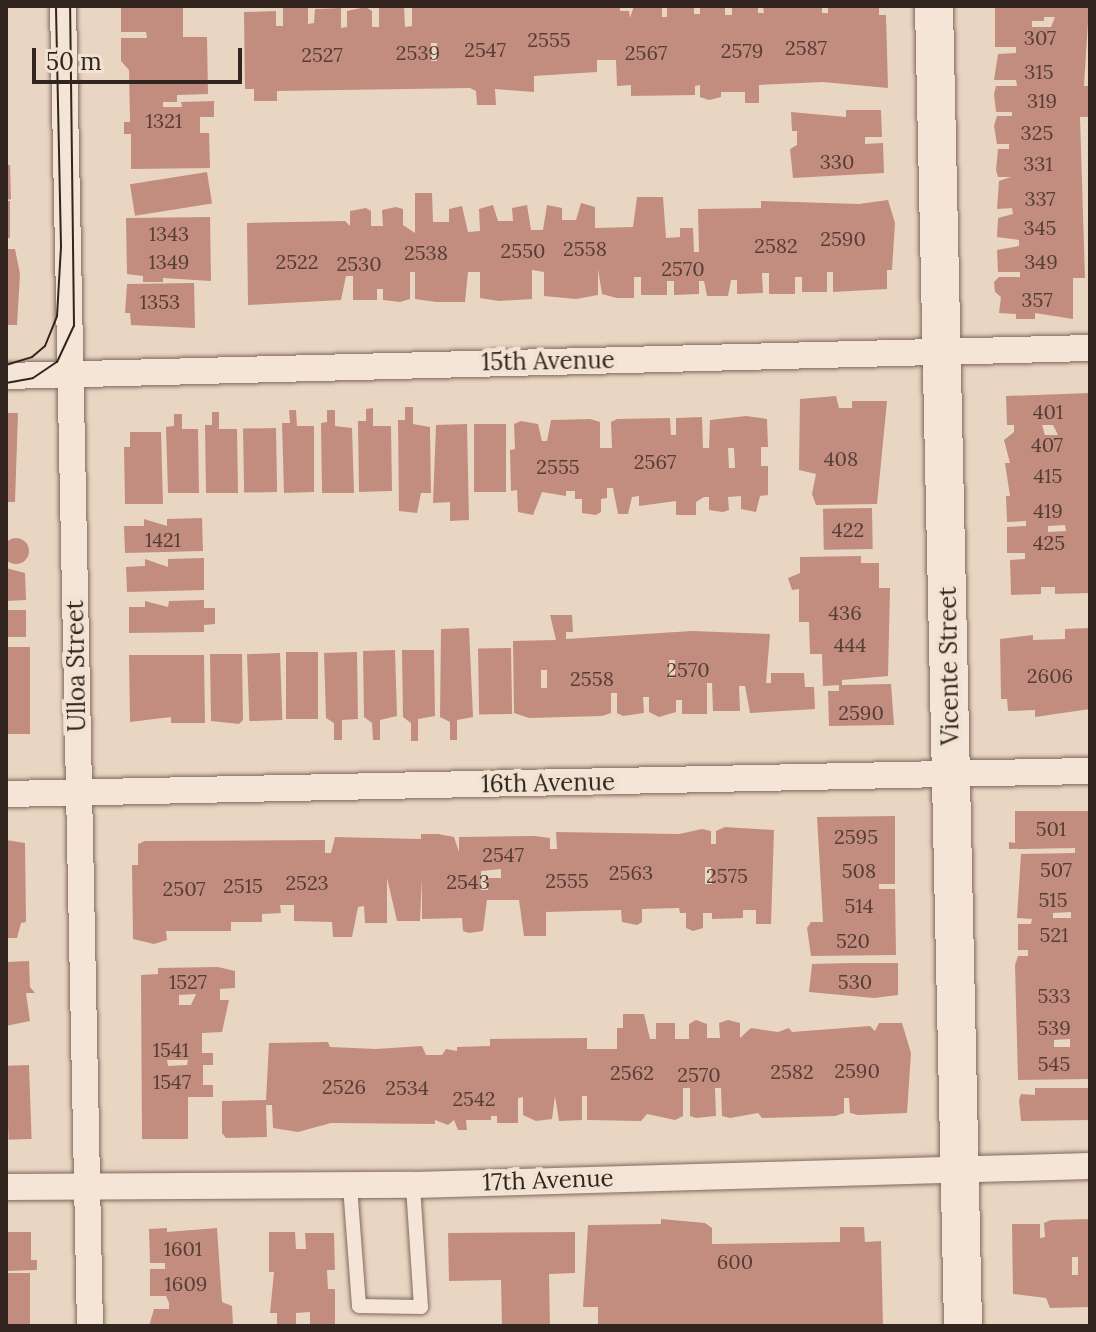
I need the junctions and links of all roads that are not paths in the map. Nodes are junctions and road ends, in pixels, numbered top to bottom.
1 (63, 6) edge
2 (934, 6) edge
3 (1090, 348) edge
4 (942, 352) junction
5 (70, 373) junction
6 (6, 376) edge
7 (1090, 771) edge
8 (952, 775) junction
9 (79, 792) junction
10 (6, 794) edge
11 (1090, 1166) edge
12 (960, 1168) junction
13 (87, 1185) junction
14 (413, 1185) junction
15 (350, 1186) junction
16 (6, 1187) edge
17 (90, 1326) edge
18 (963, 1326) edge

1 - 5 street, Ulloa Street
2 - 4 street, Vicente Street
3 - 4 street, 15th Avenue
4 - 5 street, 15th Avenue
4 - 8 street, Vicente Street
5 - 6 street, 15th Avenue
5 - 9 street, Ulloa Street
7 - 8 street, 16th Avenue
8 - 9 street, 16th Avenue
8 - 12 street, Vicente Street
9 - 10 street, 16th Avenue
9 - 13 street, Ulloa Street
11 - 12 street, 17th Avenue
12 - 14 street, 17th Avenue
12 - 18 street, Vicente Street
13 - 15 street, 17th Avenue
13 - 16 street, 17th Avenue
13 - 17 street, Ulloa Street
14 - 15 street, 17th Avenue
14 - 15 lane

